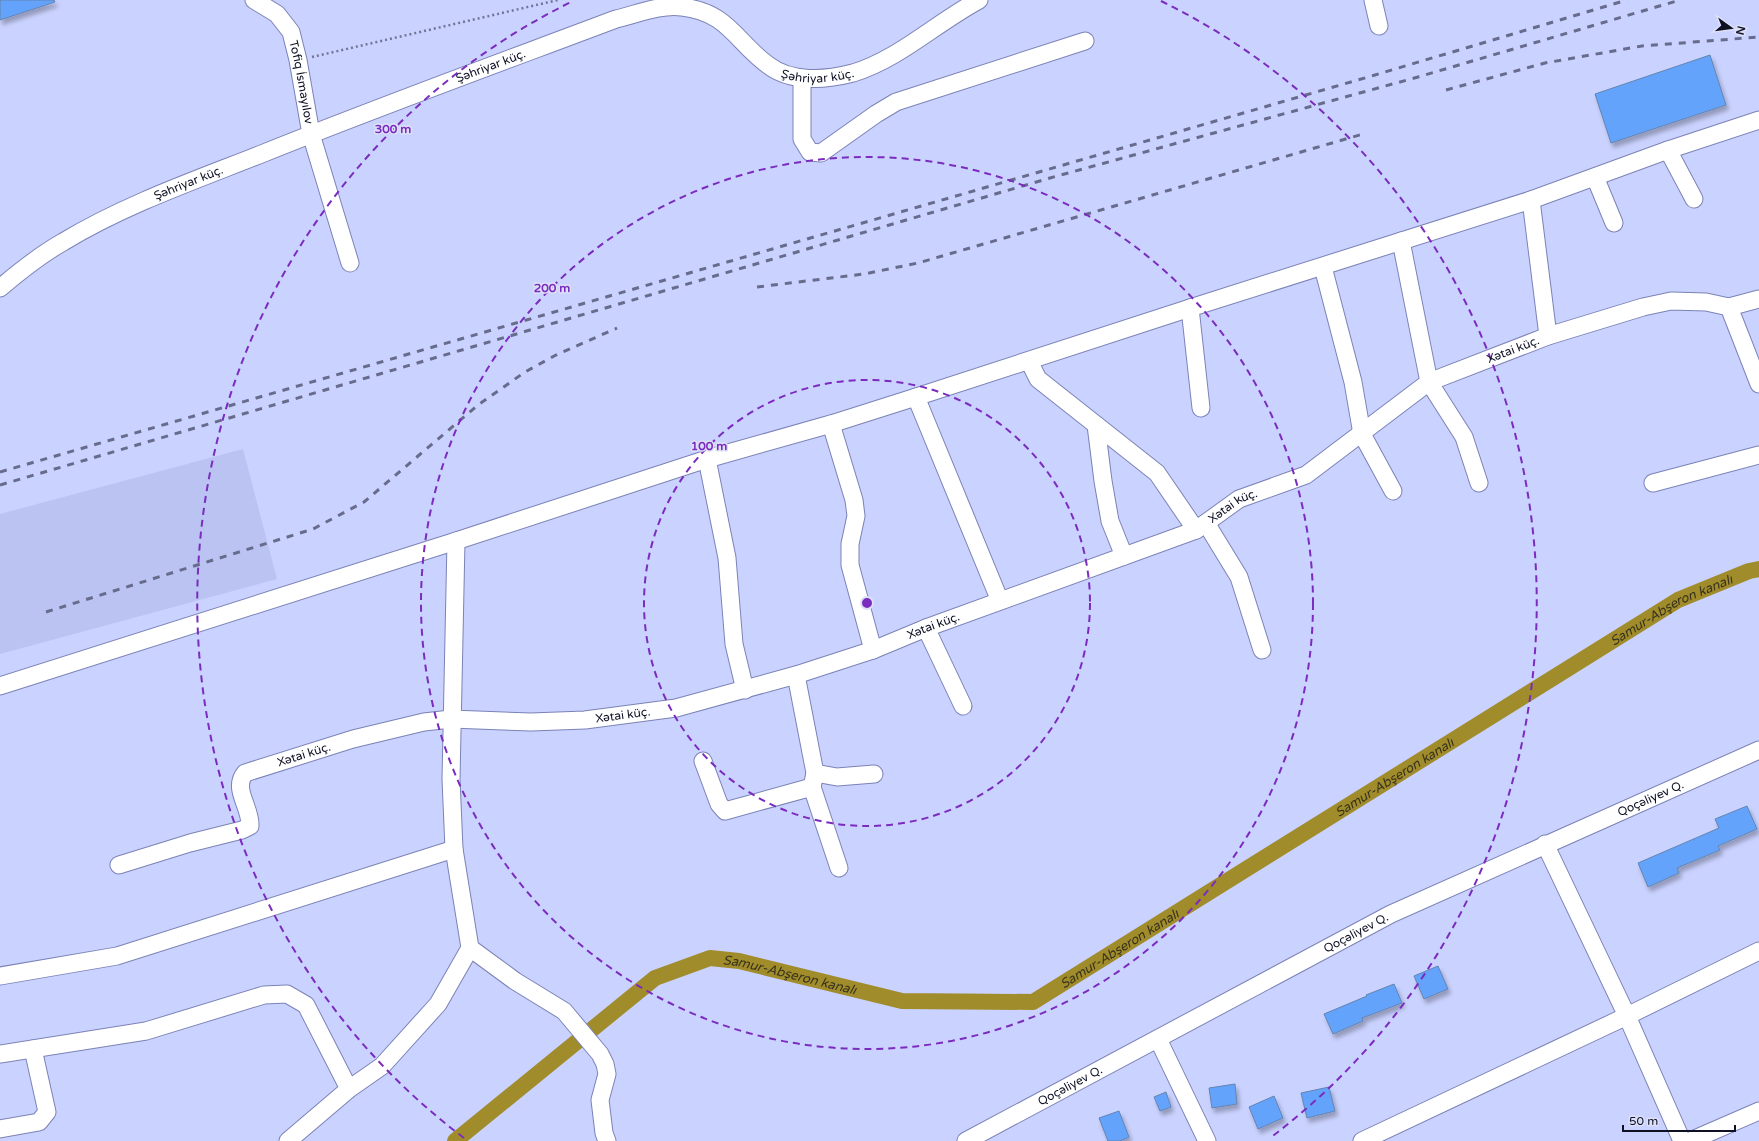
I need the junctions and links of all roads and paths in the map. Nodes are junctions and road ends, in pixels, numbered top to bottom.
1 (254, 0) edge
2 (558, 0) edge
3 (979, 0) edge
4 (1373, 0) edge
5 (1379, 26) dead end
6 (1085, 42) dead end
7 (298, 60) junction
8 (802, 78) junction
9 (1759, 120) edge
10 (311, 134) junction
11 (1668, 150) junction
12 (1595, 177) junction
13 (1694, 199) dead end
14 (1531, 200) junction
15 (1614, 223) dead end
16 (1401, 241) junction
17 (350, 263) dead end
18 (1323, 267) junction
19 (0, 288) edge
20 (1759, 299) edge
21 (1729, 307) junction
22 (1190, 308) junction
23 (1548, 336) junction
24 (1029, 361) junction
25 (1429, 382) junction
26 (1759, 384) edge
27 (916, 397) junction
28 (1201, 408) dead end
29 (831, 424) junction
30 (1096, 425) junction
31 (1362, 434) junction
32 (1759, 455) edge
33 (707, 459) junction
34 (1479, 483) dead end
35 (1653, 483) dead end
36 (1393, 491) dead end
37 (1201, 526) junction
38 (456, 541) junction
39 (1124, 556) junction
40 (1000, 601) junction
41 (926, 628) junction
42 (873, 650) junction
43 (1262, 650) dead end
44 (796, 675) junction
45 (0, 686) edge
46 (745, 690) junction
47 (963, 706) dead end
48 (451, 719) junction
49 (1759, 750) edge
50 (703, 761) dead end
51 (874, 774) dead end
52 (813, 780) junction
53 (1545, 844) junction
54 (454, 849) junction
55 (119, 865) dead end
56 (839, 868) dead end
57 (470, 948) junction
58 (1759, 950) edge
59 (0, 976) edge
60 (1627, 1016) junction
61 (1158, 1039) junction
62 (33, 1049) junction
63 (0, 1054) edge
64 (349, 1089) junction
65 (1759, 1111) edge
66 (0, 1129) edge
67 (288, 1141) edge
68 (607, 1141) edge
69 (966, 1141) edge
70 (1207, 1141) edge
71 (1362, 1141) edge
72 (1682, 1141) edge
73 (1690, 1141) edge

1 - 7 street, Tofiq İsmayılov
2 - 7 path
3 - 8 street, Şəhriyar küç.
4 - 5 street
6 - 8 street
7 - 10 street, Tofiq İsmayılov
8 - 10 street, Şəhriyar küç.
9 - 11 street
10 - 17 street, Tofiq İsmayılov
10 - 19 street, Şəhriyar küç.
11 - 12 street
11 - 13 street
12 - 14 street
12 - 15 street
14 - 16 street
14 - 23 street
16 - 18 street
16 - 25 street
18 - 22 street
18 - 31 street
20 - 21 street, Xətai küç.
21 - 23 street, Xətai küç.
21 - 26 street
22 - 24 street
22 - 28 street
23 - 25 street, Xətai küç.
24 - 27 street
24 - 30 street
25 - 31 street, Xətai küç.
25 - 34 street
27 - 29 street
27 - 40 street
29 - 33 street
29 - 42 street
30 - 37 street
30 - 39 street
31 - 36 street
31 - 37 street, Xətai küç.
32 - 35 street
33 - 38 street
33 - 46 street
37 - 39 street, Xətai küç.
37 - 43 street
38 - 45 street
38 - 48 street
39 - 40 street, Xətai küç.
40 - 41 street, Xətai küç.
41 - 42 street, Xətai küç.
41 - 47 street
42 - 44 street, Xətai küç.
44 - 46 street, Xətai küç.
44 - 52 street
46 - 48 street, Xətai küç.
48 - 54 street
48 - 55 street, Xətai küç.
49 - 53 street, Qoçəliyev Q.
50 - 52 street
51 - 52 street
52 - 56 street
53 - 60 street
53 - 61 street, Qoçəliyev Q.
54 - 57 street
54 - 59 street
57 - 64 street
57 - 68 street
58 - 60 street
60 - 71 street
60 - 72 street
61 - 69 street, Qoçəliyev Q.
61 - 70 street
62 - 63 street
62 - 64 street
62 - 66 street
64 - 67 street
65 - 73 street

